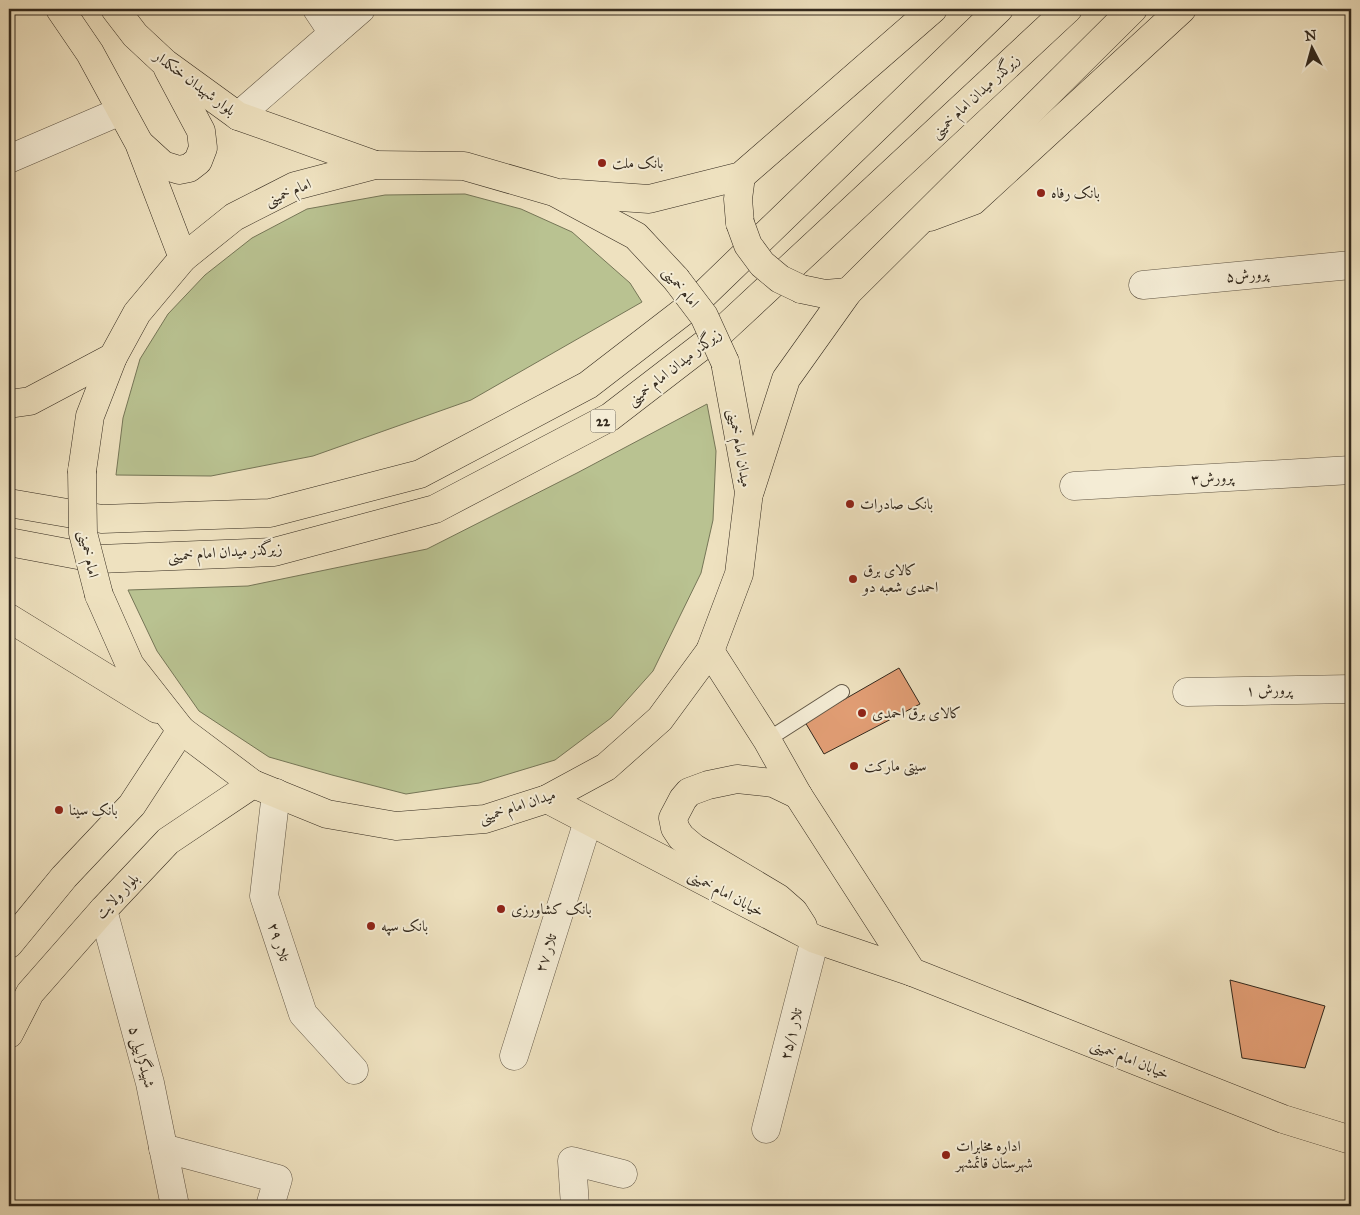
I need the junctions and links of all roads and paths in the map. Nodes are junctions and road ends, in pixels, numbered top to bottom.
1 (60, 9) edge
2 (115, 9) edge
3 (317, 9) edge
4 (361, 9) edge
5 (933, 9) edge
6 (999, 9) edge
7 (1068, 9) edge
8 (1133, 9) edge
9 (1182, 9) edge
10 (333, 33) junction
11 (165, 64) junction
12 (121, 111) junction
13 (238, 116) junction
14 (139, 143) junction
15 (9, 159) edge
16 (375, 166) junction
17 (741, 176) junction
18 (554, 192) junction
19 (920, 221) junction
20 (183, 258) junction
21 (1351, 265) edge
22 (1143, 284) dead end
23 (848, 292) junction
24 (113, 357) junction
25 (724, 362) joint
26 (9, 404) edge
27 (1351, 470) edge
28 (1074, 486) dead end
29 (749, 492) junction
30 (9, 503) edge
31 (9, 542) edge
32 (99, 595) joint
33 (9, 618) edge
34 (710, 651) junction
35 (1351, 689) edge
36 (842, 692) dead end
37 (1187, 692) dead end
38 (176, 724) junction
39 (768, 740) junction
40 (264, 788) junction
41 (798, 795) junction
42 (547, 800) junction
43 (588, 821) junction
44 (103, 910) junction
45 (812, 938) junction
46 (9, 944) edge
47 (912, 972) junction
48 (9, 1034) edge
49 (514, 1056) dead end
50 (354, 1070) dead end
51 (766, 1129) dead end
52 (1351, 1140) edge
53 (163, 1148) junction
54 (623, 1174) dead end
55 (175, 1206) edge
56 (270, 1206) edge
57 (575, 1206) edge

1 - 12 main road
2 - 11 main road, بلوار شهیدان خنکدار
3 - 10 street
4 - 10 street
5 - 17 main road
6 - 30 main road
7 - 31 main road, زیرگذر میدان امام خمینی / 22
8 - 19 main road
9 - 19 main road
10 - 13 street
11 - 13 main road, بلوار شهیدان خنکدار
11 - 14 main road
12 - 14 main road
12 - 15 street
13 - 16 main road, بلوار شهیدان خنکدار
14 - 20 main road
16 - 18 main road, امام خمینی
16 - 20 main road, امام خمینی
17 - 18 main road
17 - 23 main road, bridge
18 - 25 main road, امام خمینی, bridge
19 - 23 main road
20 - 24 main road, امام خمینی
21 - 22 street, پرورش۵
23 - 29 main road
24 - 26 main road
24 - 32 main road, امام خمینی, bridge
25 - 29 main road, میدان امام خمینی
27 - 28 street, پرورش۳
29 - 34 main road, میدان امام خمینی
32 - 38 main road, میدان امام خمینی
33 - 38 main road
34 - 39 main road
34 - 42 main road, میدان امام خمینی
35 - 37 street, پرورش ۱
36 - 39 lane
38 - 40 main road, میدان امام خمینی
38 - 46 main road
39 - 41 main road
40 - 42 main road, میدان امام خمینی
40 - 44 main road, بلوار ولایت
40 - 50 street, تلار ۲۹
41 - 45 main road
41 - 47 main road
42 - 43 main road, خیابان امام خمینی
43 - 45 main road, خیابان امام خمینی
43 - 49 street, تلار ۲۷
44 - 48 main road, بلوار ولایت
44 - 53 street, شهیدگراییلی ۵
45 - 47 main road, خیابان امام خمینی
45 - 51 street, تلار ۲۵/۱
47 - 52 main road, خیابان امام خمینی
53 - 55 street, شهیدگراییلی ۵
53 - 56 street
54 - 57 street

